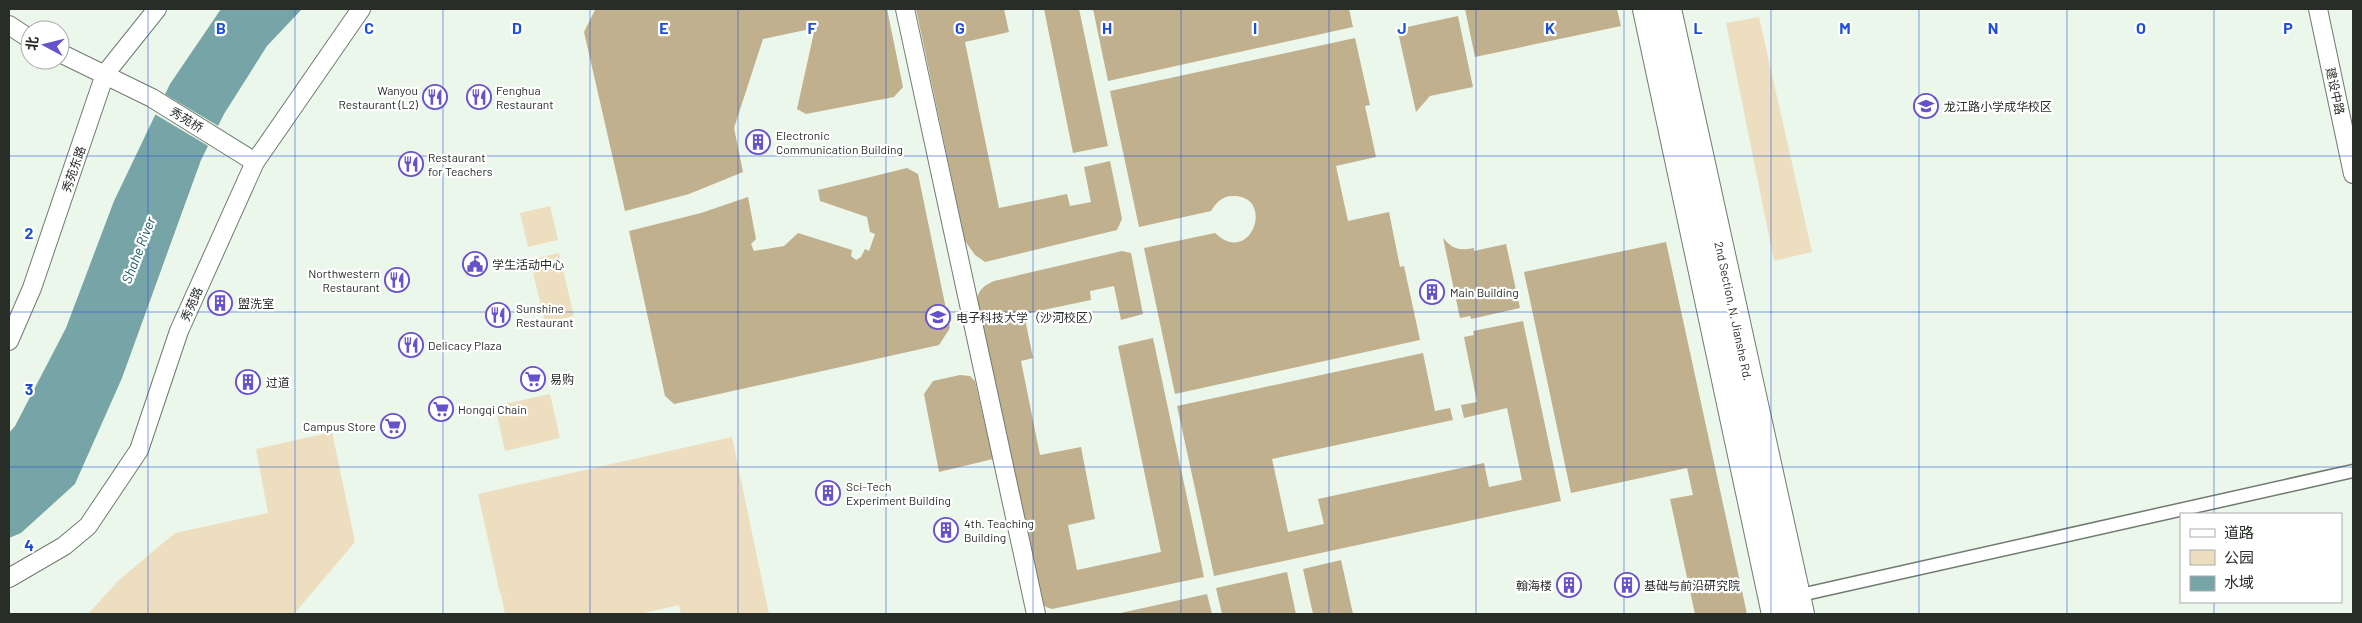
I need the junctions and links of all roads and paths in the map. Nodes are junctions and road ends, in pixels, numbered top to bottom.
1 (157, 9) edge
2 (361, 9) edge
3 (905, 9) edge
4 (1647, 9) edge
5 (1667, 9) edge
6 (2318, 9) edge
7 (9, 25) edge
8 (20, 32) edge
9 (70, 58) edge
10 (105, 74) junction
11 (255, 162) junction
12 (2353, 174) edge
13 (9, 341) edge
14 (2353, 470) edge
15 (9, 578) edge
16 (1798, 605) edge
17 (1036, 614) edge
18 (1776, 614) edge

1 - 10 street, 秀苑东路
2 - 11 street, 秀苑路
3 - 17 street
4 - 18 main road, 2nd Section, N. Jianshe Rd.
5 - 16 main road, 2nd Section, N. Jianshe Rd.
6 - 12 street, 建设中路
7 - 8 street
9 - 10 street, 秀苑桥
10 - 11 street, 秀苑桥
10 - 13 street, 秀苑东路
11 - 15 street, 秀苑路
14 - 16 street

